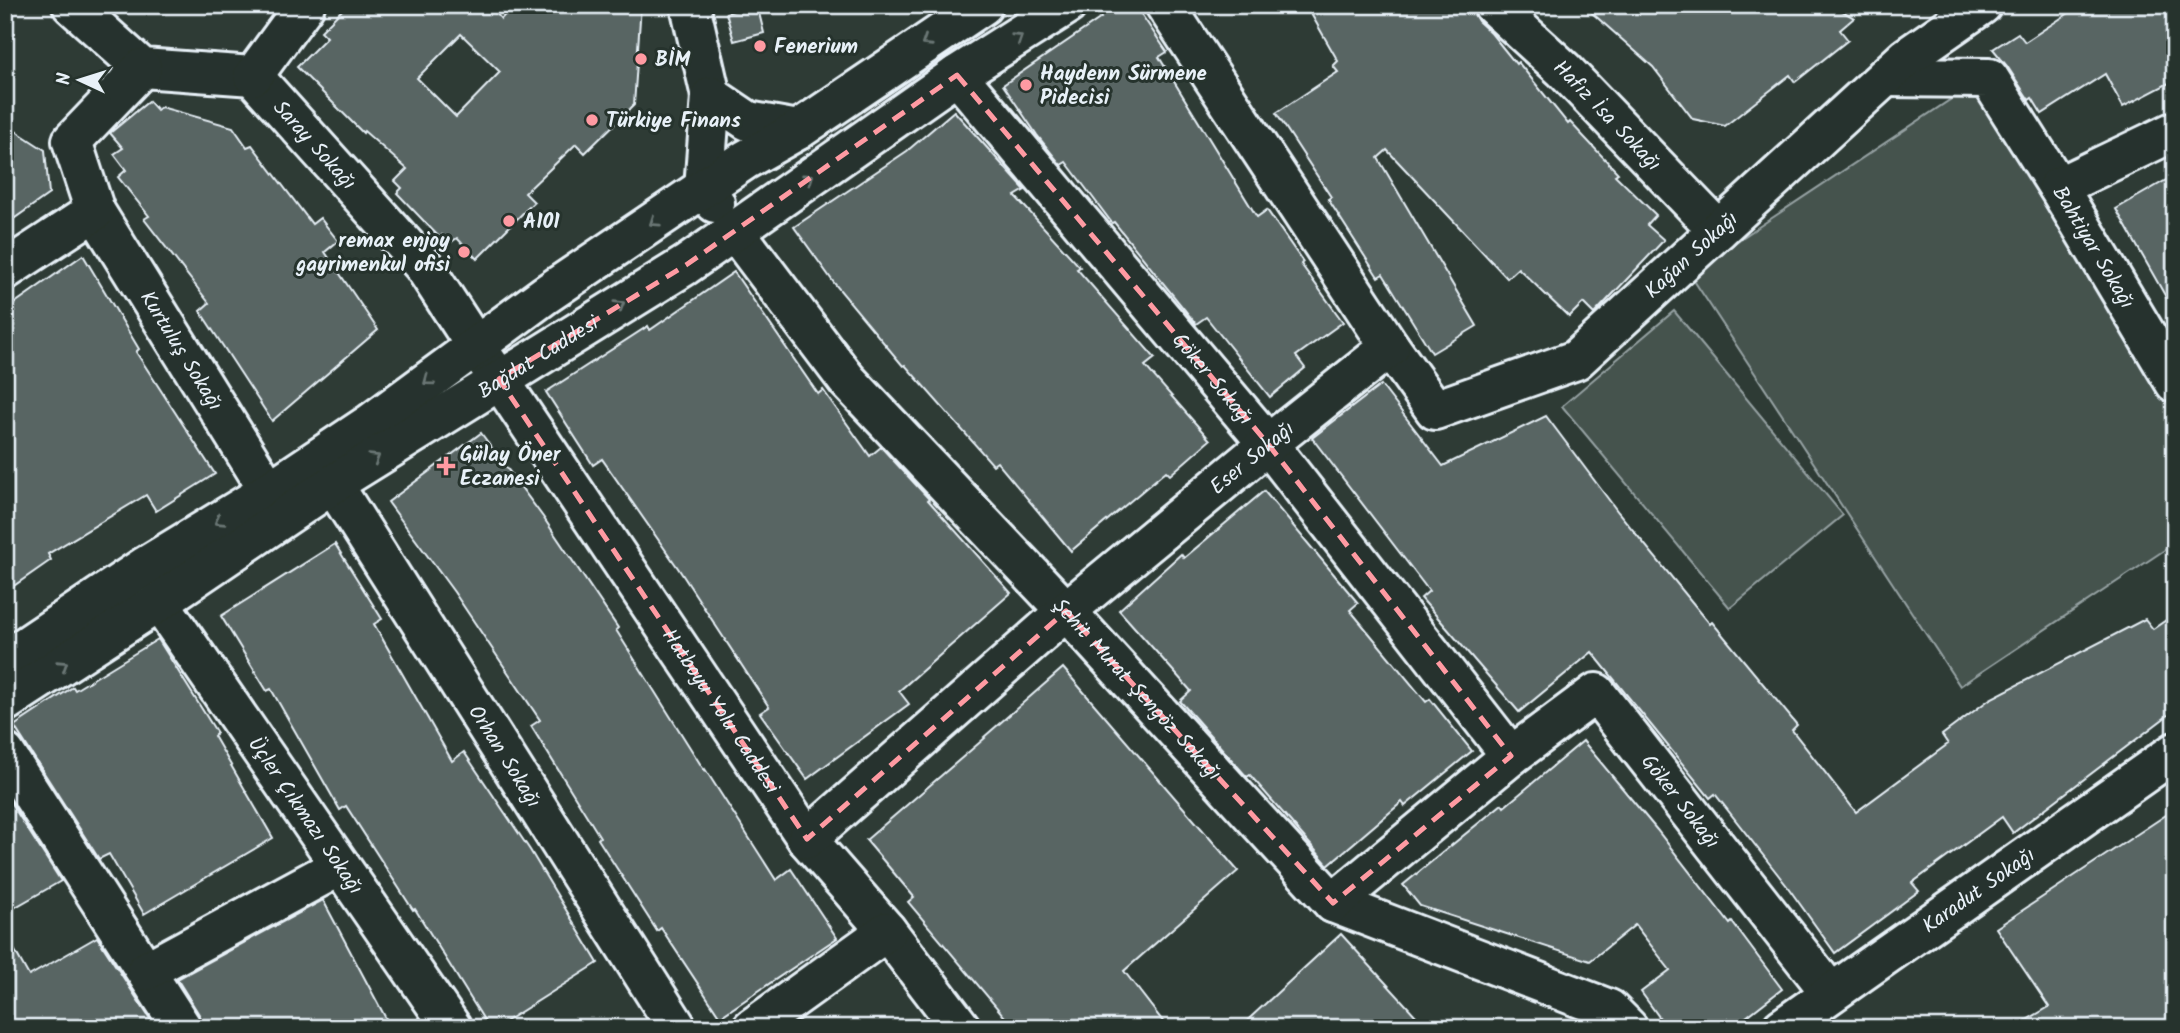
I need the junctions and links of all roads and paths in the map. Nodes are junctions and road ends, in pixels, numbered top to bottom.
1 (72, 5) edge
2 (305, 5) edge
3 (690, 5) edge
4 (983, 5) edge
5 (1067, 5) edge
6 (1165, 5) edge
7 (1493, 5) edge
8 (1982, 5) edge
9 (142, 68) junction
10 (957, 75) junction
11 (253, 76) junction
12 (1885, 77) junction
13 (712, 96) junction
14 (798, 130) junction
15 (2175, 131) edge
16 (2058, 187) junction
17 (705, 189) junction
18 (95, 211) junction
19 (734, 230) junction
20 (1718, 230) junction
21 (5, 270) edge
22 (475, 345) junction
23 (1390, 347) junction
24 (499, 379) junction
25 (2175, 383) edge
26 (1268, 444) junction
27 (333, 484) junction
28 (269, 491) junction
29 (159, 602) junction
30 (1066, 611) junction
31 (5, 660) edge
32 (5, 702) edge
33 (2175, 752) edge
34 (5, 753) edge
35 (1511, 756) junction
36 (807, 839) junction
37 (340, 866) junction
38 (1333, 903) junction
39 (887, 930) junction
40 (146, 971) junction
41 (1830, 992) junction
42 (182, 1028) edge
43 (452, 1028) edge
44 (677, 1028) edge
45 (752, 1028) edge
46 (961, 1028) edge
47 (1628, 1028) edge
48 (1782, 1028) edge

1 - 9 street
2 - 11 street
3 - 13 street
4 -> 14 street, Bağdat Caddesi
10 -> 5 street, Bağdat Caddesi
6 - 23 street
7 - 20 street, Hafız İsa Sokağı
8 - 12 street, Kağan Sokağı
9 - 11 street
9 - 18 street, Kurtuluş Sokağı
19 -> 10 street, Bağdat Caddesi
10 - 26 street, Göker Sokağı
11 - 22 street, Saray Sokağı
12 - 16 street
12 - 20 street, Kağan Sokağı
13 - 14 street
13 - 17 street
14 - 17 street, Bağdat Caddesi
15 - 16 street, Bahtiyar Sokağı
16 - 25 street, Bahtiyar Sokağı
17 - 19 street, Şehit Murat Şengöz Sokağı
17 -> 22 street, Bağdat Caddesi
18 - 21 street
18 - 28 street, Kurtuluş Sokağı
24 -> 19 street, Bağdat Caddesi
19 - 30 street, Şehit Murat Şengöz Sokağı
20 - 23 street, Kağan Sokağı
22 - 24 street, Saray Sokağı
22 -> 28 street, Bağdat Caddesi
23 - 26 street, Eser Sokağı
27 -> 24 street, Bağdat Caddesi
24 - 36 street, Hatboyu Yolu Caddesi
26 - 30 street, Eser Sokağı
26 - 35 street, Göker Sokağı
27 - 29 street, Bağdat Caddesi
27 - 44 street, Orhan Sokağı
28 -> 31 street, Bağdat Caddesi
32 -> 29 street, Bağdat Caddesi
29 - 37 street, Üçler Çıkmazı Sokağı
30 - 36 street, Eser Sokağı
30 - 38 street, Şehit Murat Şengöz Sokağı
33 - 41 street, Karadut Sokağı
34 - 40 street
35 - 38 street, Göker Sokağı
35 - 41 street, Göker Sokağı
36 - 39 street, Hatboyu Yolu Caddesi
37 - 40 street
37 - 43 street, Üçler Çıkmazı Sokağı
38 - 47 street, Şehit Murat Şengöz Sokağı
39 - 45 street
39 - 46 street, Hatboyu Yolu Caddesi
40 - 42 street
41 - 48 street, Karadut Sokağı

